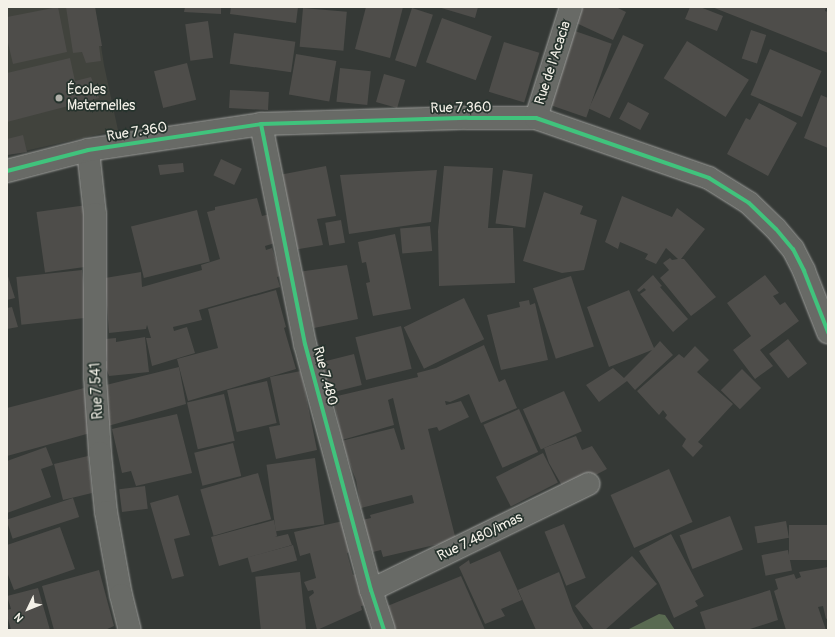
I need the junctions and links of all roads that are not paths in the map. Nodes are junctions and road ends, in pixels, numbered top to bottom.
1 (571, 7) edge
2 (536, 118) junction
3 (261, 124) junction
4 (88, 150) junction
5 (7, 170) edge
6 (828, 332) edge
7 (588, 484) dead end
8 (371, 590) junction
9 (130, 630) edge
10 (384, 630) edge

1 - 2 street, Rue de l'Acacia
2 - 3 street, Rue 7.360
2 - 6 street, Rue 7.360
3 - 4 street, Rue 7.360
3 - 8 street, Rue 7.480
4 - 5 street, Rue 7.360
4 - 9 street, Rue 7.541
7 - 8 street, Rue 7.480/imas
8 - 10 street, Rue 7.480

